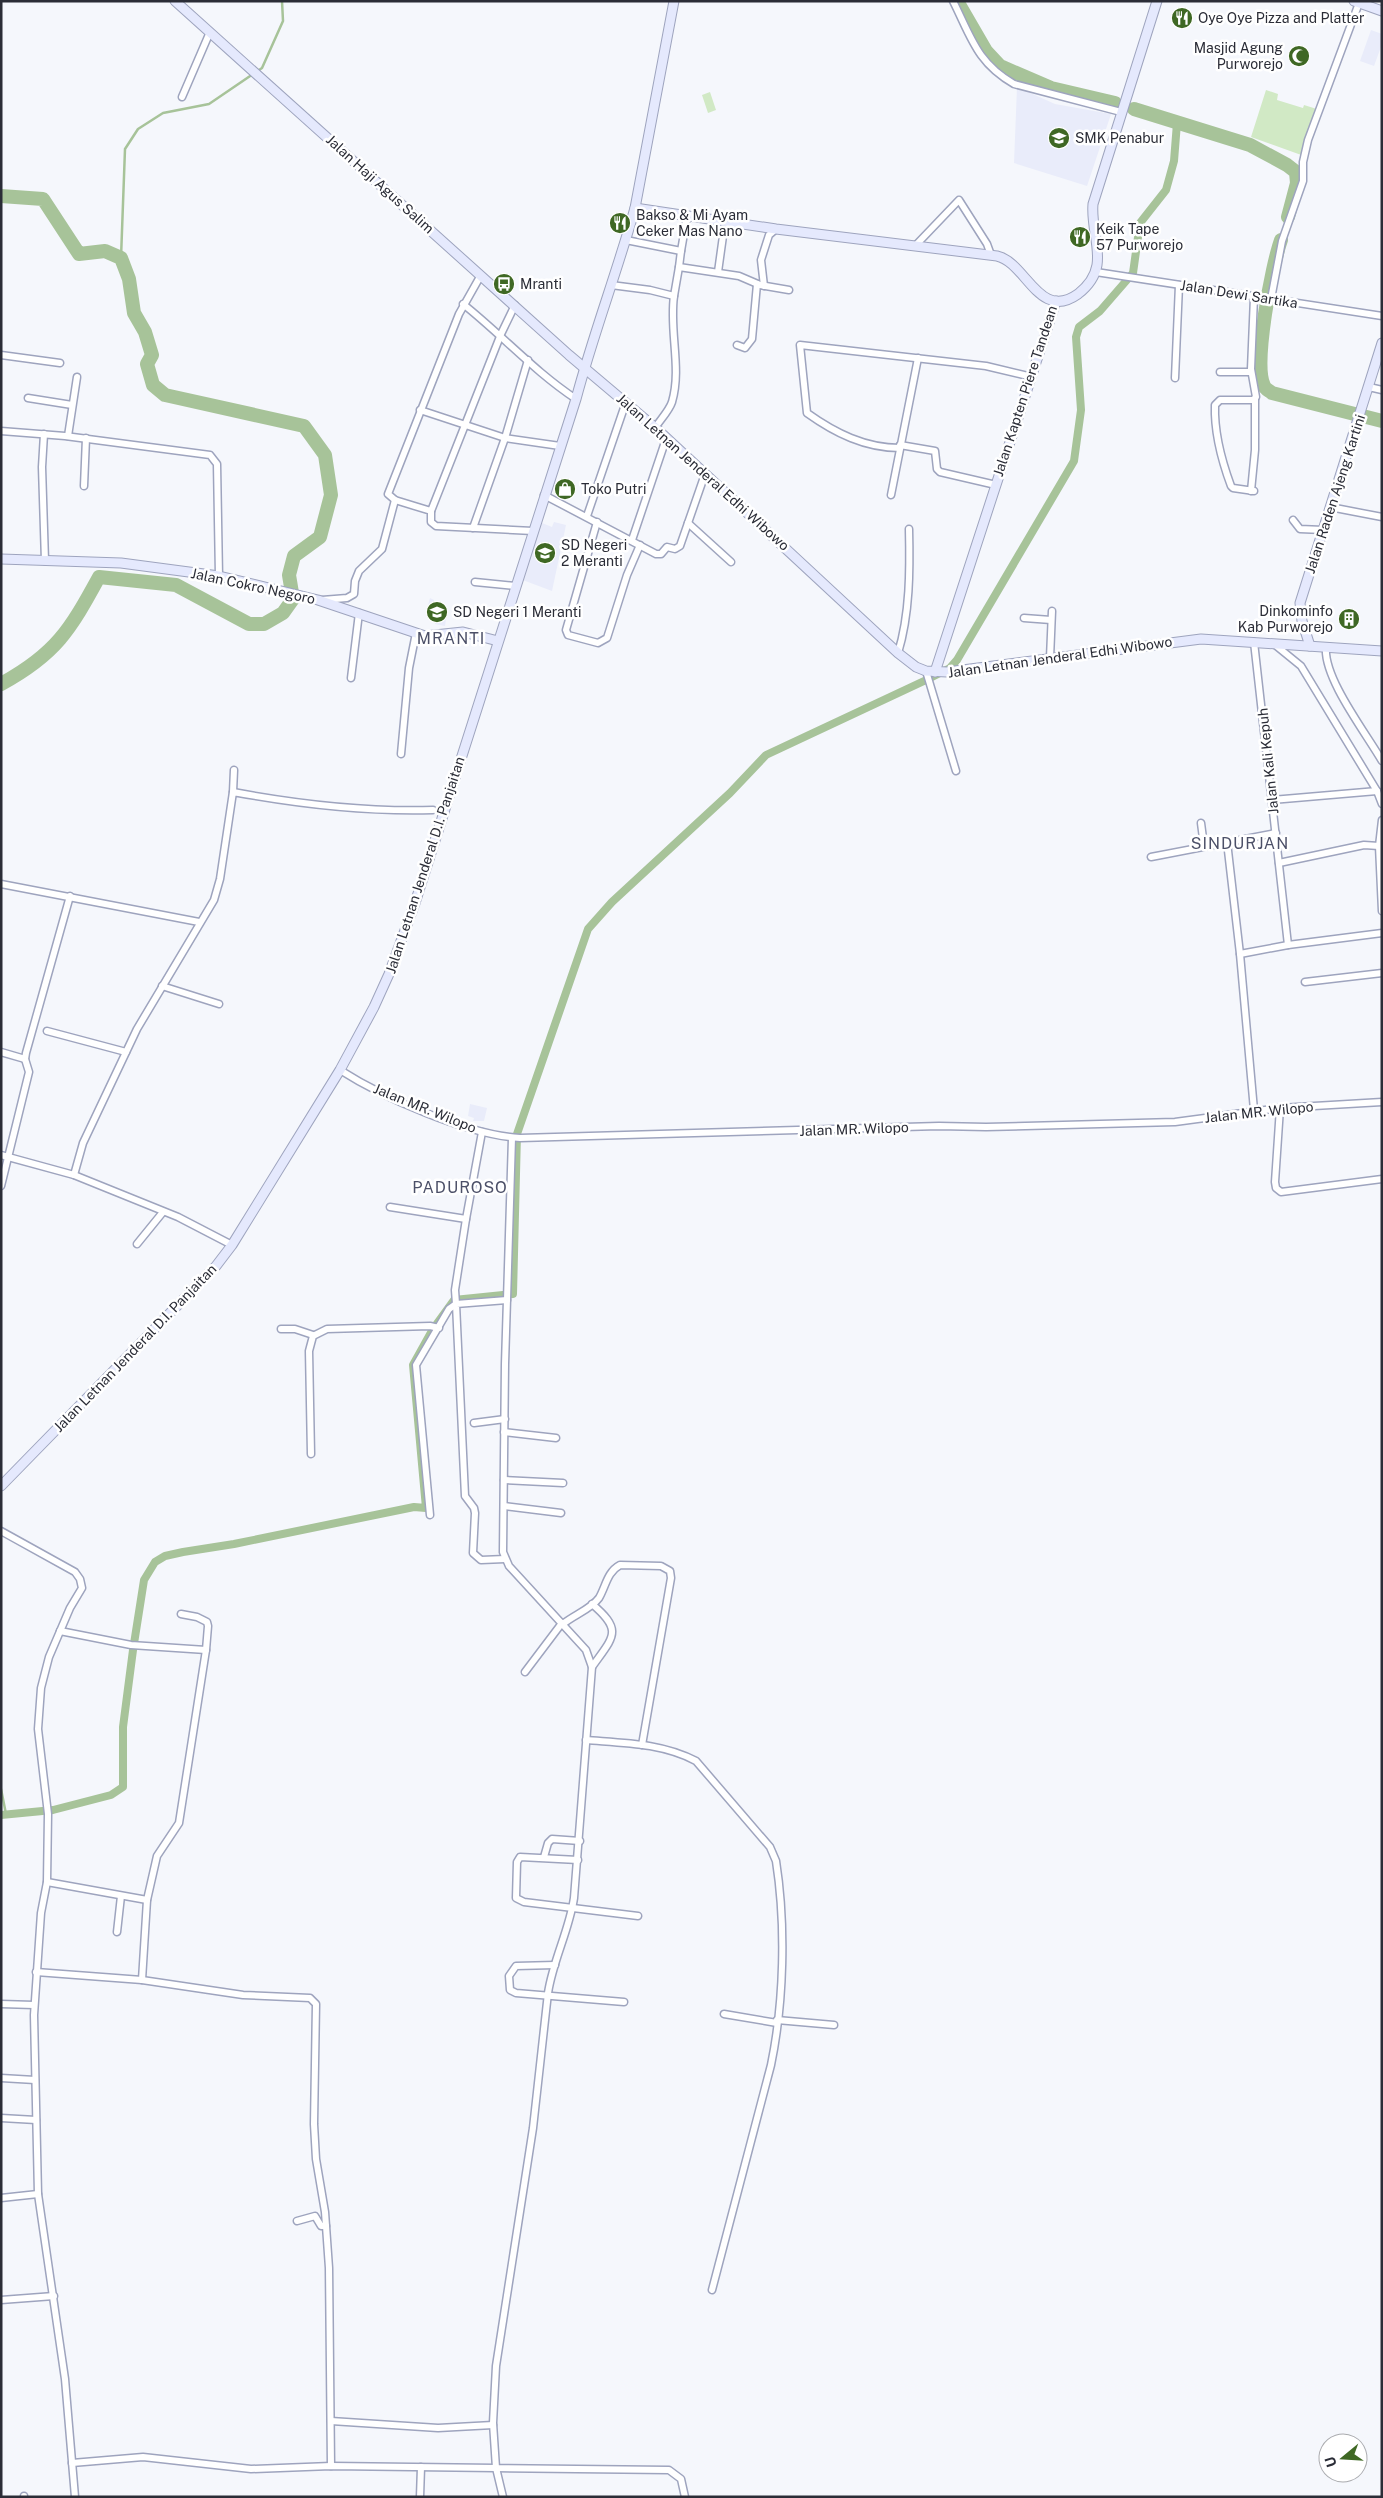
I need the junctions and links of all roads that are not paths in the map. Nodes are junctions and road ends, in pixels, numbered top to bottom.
1 (175, 1) edge
2 (674, 1) edge
3 (953, 1) edge
4 (1157, 1) edge
5 (1356, 2) edge
6 (1382, 11) edge
7 (210, 32) junction
8 (182, 97) dead end
9 (1121, 112) junction
10 (635, 208) junction
11 (687, 216) junction
12 (776, 229) junction
13 (723, 236) dead end
14 (626, 240) junction
15 (915, 246) junction
16 (680, 251) junction
17 (990, 255) junction
18 (679, 267) junction
19 (718, 272) junction
20 (1096, 272) junction
21 (481, 275) junction
22 (611, 284) junction
23 (760, 285) junction
24 (1179, 285) junction
25 (789, 290) dead end
26 (674, 296) junction
27 (1256, 297) junction
28 (1271, 299) junction
29 (1056, 301) junction
30 (463, 304) junction
31 (515, 305) junction
32 (1382, 316) edge
33 (500, 334) junction
34 (1382, 343) edge
35 (738, 345) dead end
36 (1, 355) edge
37 (918, 358) junction
38 (528, 360) junction
39 (60, 363) dead end
40 (584, 367) junction
41 (1220, 372) dead end
42 (1251, 372) junction
43 (77, 377) dead end
44 (1032, 377) junction
45 (1175, 378) dead end
46 (1369, 387) junction
47 (1382, 390) edge
48 (28, 398) dead end
49 (1255, 399) junction
50 (576, 400) junction
51 (626, 402) junction
52 (72, 405) junction
53 (420, 410) junction
54 (464, 424) junction
55 (655, 428) junction
56 (1, 431) edge
57 (44, 434) junction
58 (68, 436) junction
59 (86, 438) junction
60 (505, 438) junction
61 (666, 439) junction
62 (560, 446) junction
63 (900, 446) junction
64 (705, 474) junction
65 (996, 485) junction
66 (84, 486) dead end
67 (544, 495) junction
68 (891, 495) dead end
69 (395, 500) junction
70 (1330, 507) junction
71 (432, 511) junction
72 (587, 516) junction
73 (1382, 517) edge
74 (1293, 520) dead end
75 (597, 522) junction
76 (688, 523) junction
77 (473, 528) junction
78 (909, 529) dead end
79 (1323, 530) junction
80 (533, 531) junction
81 (632, 540) junction
82 (640, 545) junction
83 (1, 559) edge
84 (45, 561) junction
85 (730, 562) dead end
86 (219, 576) junction
87 (475, 582) dead end
88 (515, 586) junction
89 (318, 600) junction
90 (1052, 611) dead end
91 (358, 613) junction
92 (1024, 618) dead end
93 (1052, 620) junction
94 (416, 633) junction
95 (498, 641) junction
96 (1254, 642) junction
97 (1273, 643) junction
98 (1310, 646) junction
99 (1326, 647) junction
100 (1382, 651) edge
101 (898, 653) junction
102 (1050, 658) junction
103 (934, 674) junction
104 (351, 678) dead end
105 (401, 754) dead end
106 (1382, 761) edge
107 (234, 770) dead end
108 (956, 771) dead end
109 (1377, 791) junction
110 (233, 792) junction
111 (1272, 800) junction
112 (1382, 804) edge
113 (433, 810) dead end
114 (1382, 820) edge
115 (1201, 823) dead end
116 (1276, 833) junction
117 (1226, 842) junction
118 (1204, 846) junction
119 (1379, 846) junction
120 (1151, 857) dead end
121 (1279, 863) junction
122 (1, 884) edge
123 (70, 896) junction
124 (1382, 911) edge
125 (199, 922) junction
126 (1382, 933) edge
127 (1288, 945) junction
128 (1240, 954) junction
129 (1382, 973) edge
130 (1305, 982) dead end
131 (162, 986) junction
132 (219, 1004) dead end
133 (47, 1031) dead end
134 (1, 1052) edge
135 (126, 1052) junction
136 (25, 1060) junction
137 (340, 1070) junction
138 (1382, 1102) edge
139 (1280, 1108) junction
140 (1254, 1110) junction
141 (482, 1132) junction
142 (516, 1138) junction
143 (4, 1156) edge
144 (74, 1175) junction
145 (1382, 1179) edge
146 (1, 1186) edge
147 (390, 1207) dead end
148 (163, 1212) junction
149 (466, 1219) junction
150 (137, 1244) dead end
151 (232, 1244) junction
152 (507, 1297) junction
153 (456, 1300) junction
154 (435, 1327) junction
155 (281, 1329) dead end
156 (313, 1335) junction
157 (504, 1420) junction
158 (474, 1423) dead end
159 (504, 1432) junction
160 (556, 1438) dead end
161 (312, 1454) dead end
162 (504, 1480) junction
163 (563, 1483) dead end
164 (1, 1486) edge
165 (504, 1506) junction
166 (561, 1513) dead end
167 (430, 1515) dead end
168 (1, 1531) edge
169 (505, 1559) junction
170 (592, 1604) junction
171 (180, 1614) dead end
172 (563, 1624) junction
173 (60, 1631) junction
174 (206, 1650) junction
175 (592, 1667) junction
176 (525, 1672) dead end
177 (586, 1740) junction
178 (642, 1745) junction
179 (580, 1841) junction
180 (544, 1857) junction
181 (578, 1860) junction
182 (47, 1882) junction
183 (122, 1896) junction
184 (147, 1900) junction
185 (573, 1906) junction
186 (638, 1916) dead end
187 (117, 1932) dead end
188 (555, 1965) junction
189 (36, 1972) junction
190 (142, 1980) junction
191 (548, 1996) junction
192 (624, 2002) dead end
193 (1, 2004) edge
194 (34, 2005) junction
195 (724, 2014) dead end
196 (777, 2021) junction
197 (834, 2025) dead end
198 (1, 2078) edge
199 (35, 2080) junction
200 (1, 2118) edge
201 (36, 2120) junction
202 (38, 2194) junction
203 (1, 2198) edge
204 (297, 2221) dead end
205 (326, 2226) junction
206 (712, 2290) dead end
207 (54, 2296) junction
208 (1, 2300) edge
209 (331, 2421) junction
210 (494, 2424) junction
211 (72, 2463) junction
212 (331, 2466) junction
213 (421, 2467) junction
214 (496, 2468) junction
215 (74, 2497) edge
216 (420, 2497) edge
217 (503, 2497) edge
218 (685, 2497) edge

1 - 7 street, Jalan Haji Agus Salim
2 - 10 street, Jalan Letnan Jenderal D.I. Panjaitan
3 - 9 street
4 - 9 street
5 - 6 street
5 - 28 street
7 - 8 street
7 - 21 street, Jalan Haji Agus Salim
9 - 20 street
10 - 11 street, Jalan Kapten Piere Tandean
10 - 14 street, Jalan Letnan Jenderal D.I. Panjaitan
11 - 12 street, Jalan Kapten Piere Tandean
11 - 16 street
12 - 15 street, Jalan Kapten Piere Tandean
12 - 23 street
13 - 19 street
14 - 16 street
14 - 22 street, Jalan Letnan Jenderal D.I. Panjaitan
15 - 17 street, Jalan Kapten Piere Tandean
15 - 17 street
16 - 18 street
17 - 29 street, Jalan Kapten Piere Tandean
18 - 19 street
18 - 26 street
19 - 23 street
20 - 24 street, Jalan Dewi Sartika
20 - 29 street
21 - 30 street
21 - 31 street, Jalan Haji Agus Salim
22 - 26 street
22 - 40 street, Jalan Letnan Jenderal D.I. Panjaitan
23 - 25 street
23 - 35 street
24 - 27 street, Jalan Dewi Sartika
24 - 45 street
26 - 55 street
27 - 28 street, Jalan Dewi Sartika
27 - 42 street
28 - 32 street, Jalan Dewi Sartika
29 - 44 street, Jalan Kapten Piere Tandean
30 - 33 street
30 - 53 street
31 - 33 street
31 - 40 street, Jalan Haji Agus Salim
33 - 38 street
33 - 54 street
34 - 46 street, Jalan Raden Ajeng Kartini
36 - 39 street
37 - 44 street
37 - 63 street
37 - 63 street
38 - 50 street
38 - 60 street
40 - 50 street, Jalan Letnan Jenderal D.I. Panjaitan
40 - 51 street, Jalan Letnan Jenderal Edhi Wibowo
41 - 42 street
42 - 49 street
43 - 52 street
44 - 65 street, Jalan Kapten Piere Tandean
46 - 47 street
46 - 70 street, Jalan Raden Ajeng Kartini
48 - 52 street
49 - 49 street
50 - 62 street, Jalan Letnan Jenderal D.I. Panjaitan
51 - 55 street, Jalan Letnan Jenderal Edhi Wibowo
51 - 72 street
52 - 58 street
53 - 54 street
53 - 69 street
54 - 60 street
54 - 71 street
55 - 61 street, Jalan Letnan Jenderal Edhi Wibowo
56 - 57 street
57 - 58 street
57 - 84 street
58 - 59 street
59 - 66 street
59 - 86 street
60 - 62 street
60 - 77 street
61 - 64 street, Jalan Letnan Jenderal Edhi Wibowo
61 - 81 street
62 - 67 street, Jalan Letnan Jenderal D.I. Panjaitan
63 - 65 street
63 - 68 street
64 - 76 street
64 - 101 street, Jalan Letnan Jenderal Edhi Wibowo
65 - 103 street, Jalan Kapten Piere Tandean
67 - 72 street
67 - 80 street, Jalan Letnan Jenderal D.I. Panjaitan
69 - 71 street
69 - 89 street
70 - 73 street
70 - 79 street, Jalan Raden Ajeng Kartini
71 - 77 street
72 - 75 street
74 - 79 street
75 - 81 street
75 - 82 street
76 - 82 street
76 - 85 street
77 - 80 street
78 - 101 street
79 - 98 street, Jalan Raden Ajeng Kartini
80 - 88 street, Jalan Letnan Jenderal D.I. Panjaitan
81 - 82 street
83 - 84 street, Jalan Cokro Negoro
84 - 86 street, Jalan Cokro Negoro
86 - 89 street, Jalan Cokro Negoro
87 - 88 street
88 - 95 street, Jalan Letnan Jenderal D.I. Panjaitan
89 - 91 street, Jalan Cokro Negoro
90 - 93 street
91 - 94 street, Jalan Cokro Negoro
91 - 104 street
92 - 93 street
93 - 102 street
94 - 95 street, Jalan Cokro Negoro
94 - 105 street
95 - 137 street, Jalan Letnan Jenderal D.I. Panjaitan
96 - 97 street, Jalan Letnan Jenderal Edhi Wibowo
96 - 102 street, Jalan Letnan Jenderal Edhi Wibowo
96 - 111 street, Jalan Kali Kepuh
97 - 98 street, Jalan Letnan Jenderal Edhi Wibowo
97 - 109 street
98 - 99 street, Jalan Letnan Jenderal Edhi Wibowo
99 - 100 street, Jalan Letnan Jenderal Edhi Wibowo
99 - 106 street
101 - 103 street, Jalan Letnan Jenderal Edhi Wibowo
102 - 103 street, Jalan Letnan Jenderal Edhi Wibowo
103 - 108 street
107 - 110 street
109 - 111 street
109 - 112 street
110 - 113 street
110 - 125 street
111 - 116 street, Jalan Kali Kepuh
114 - 119 street
115 - 118 street
116 - 117 street
116 - 121 street, Jalan Kali Kepuh
117 - 118 street
117 - 128 street
118 - 120 street
119 - 121 street
119 - 124 street
121 - 127 street, Jalan Kali Kepuh
122 - 123 street
123 - 125 street
123 - 136 street
125 - 131 street
126 - 127 street
127 - 128 street
128 - 140 street
129 - 130 street
131 - 132 street
131 - 135 street
133 - 135 street
134 - 136 street
135 - 144 street
136 - 143 street
137 - 141 street, Jalan MR. Wilopo
137 - 151 street, Jalan Letnan Jenderal D.I. Panjaitan
138 - 139 street, Jalan MR. Wilopo
139 - 140 street, Jalan MR. Wilopo
139 - 145 street
140 - 142 street, Jalan MR. Wilopo
141 - 142 street, Jalan MR. Wilopo
141 - 149 street
142 - 152 street
143 - 144 street
143 - 146 street
144 - 148 street
147 - 149 street
148 - 150 street
148 - 151 street
149 - 153 street
151 - 164 street, Jalan Letnan Jenderal D.I. Panjaitan
152 - 153 street
152 - 157 street
153 - 154 street
153 - 169 street
154 - 156 street
154 - 167 street
155 - 156 street
156 - 161 street
157 - 158 street
157 - 159 street
159 - 160 street
159 - 162 street
162 - 163 street
162 - 165 street
165 - 166 street
165 - 169 street
168 - 173 street
169 - 172 street
170 - 172 street
170 - 175 street
170 - 178 street
171 - 174 street
172 - 175 street
172 - 176 street
173 - 174 street
173 - 182 street
174 - 184 street
175 - 177 street
177 - 178 street
177 - 179 street
178 - 196 street
179 - 180 street
179 - 181 street
180 - 181 street
180 - 185 street
181 - 185 street
182 - 183 street
182 - 189 street
183 - 184 street
183 - 187 street
184 - 190 street
185 - 186 street
185 - 188 street
188 - 191 street
188 - 191 street
189 - 190 street
189 - 194 street
190 - 205 street
191 - 192 street
191 - 210 street
193 - 194 street
194 - 199 street
195 - 196 street
196 - 197 street
196 - 206 street
198 - 199 street
199 - 201 street
200 - 201 street
201 - 202 street
202 - 203 street
202 - 207 street
204 - 205 street
205 - 209 street
207 - 208 street
207 - 211 street
209 - 210 street
209 - 212 street
210 - 214 street
211 - 212 street
211 - 215 street
212 - 213 street
213 - 214 street
213 - 216 street
214 - 217 street
214 - 218 street

